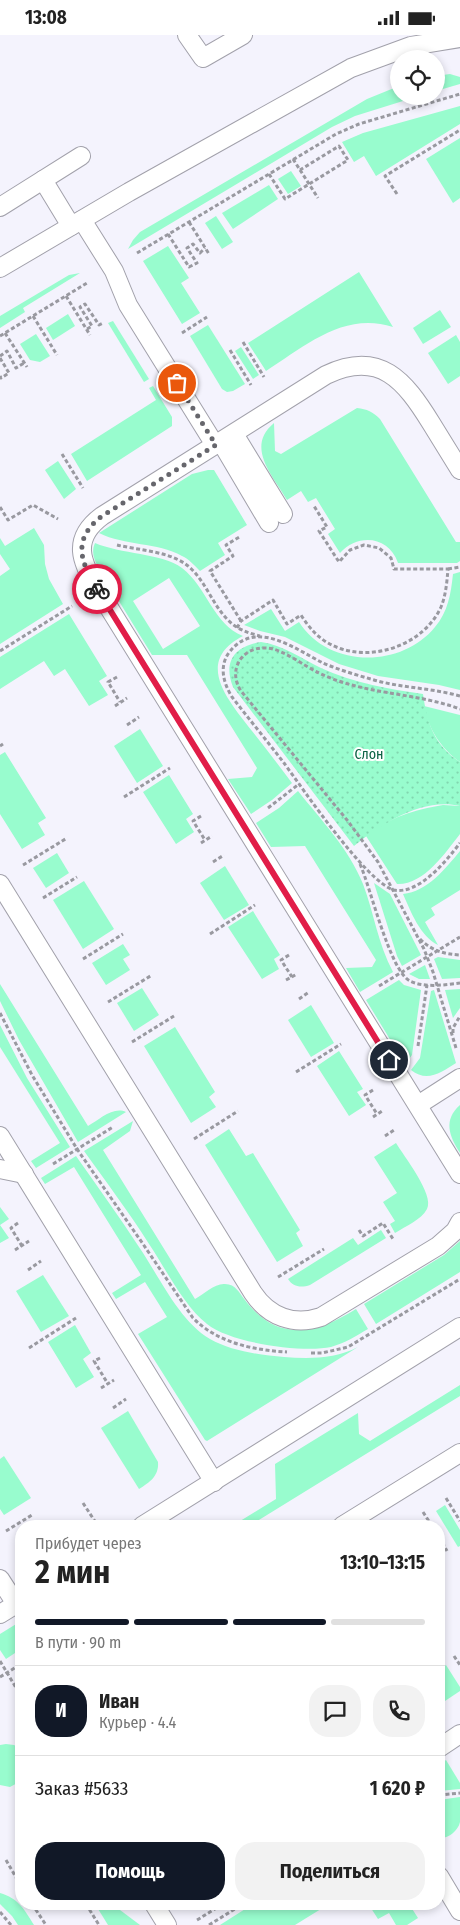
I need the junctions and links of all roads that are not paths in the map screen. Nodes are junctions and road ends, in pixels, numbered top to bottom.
1 (187, 35) edge
2 (243, 35) edge
3 (460, 38) edge
4 (81, 156) dead end
5 (43, 180) junction
6 (0, 207) edge
7 (76, 223) junction
8 (0, 269) edge
9 (223, 440) junction
10 (460, 469) edge
11 (278, 516) road end
12 (0, 884) edge
13 (460, 1078) edge
14 (418, 1105) junction
15 (0, 1136) edge
16 (0, 1169) edge
17 (460, 1174) edge
18 (25, 1177) junction
19 (460, 1223) edge
20 (460, 1327) edge
21 (460, 1453) edge
22 (214, 1482) junction
23 (152, 1520) edge
24 (352, 1520) edge
25 (0, 1579) edge
26 (15, 1597) edge
27 (15, 1605) edge
28 (0, 1614) edge
29 (460, 1734) edge
30 (445, 1743) edge
31 (445, 1886) edge
32 (158, 1910) edge
33 (460, 1911) edge
34 (167, 1925) edge

1 - 2 lane
3 - 7 lane
4 - 5 lane
5 - 6 lane
5 - 7 lane
7 - 8 lane
7 - 9 lane
9 - 10 lane
9 - 11 lane
9 - 14 lane
12 - 19 lane
13 - 14 lane
14 - 17 lane
15 - 18 lane
16 - 18 lane
18 - 22 lane
20 - 22 lane
21 - 24 lane
22 - 23 lane
25 - 26 lane
27 - 28 lane
29 - 30 lane
31 - 33 lane
32 - 34 lane

